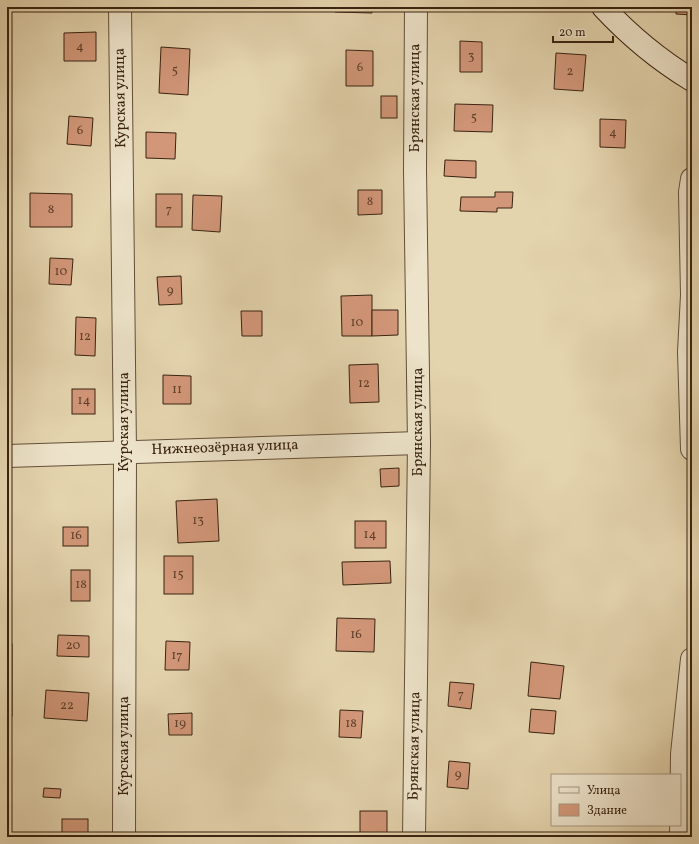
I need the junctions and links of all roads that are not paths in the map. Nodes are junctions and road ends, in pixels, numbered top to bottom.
1 (120, 7) edge
2 (416, 7) edge
3 (602, 7) edge
4 (692, 80) edge
5 (692, 179) edge
6 (419, 443) junction
7 (692, 448) edge
8 (125, 451) junction
9 (7, 456) edge
10 (692, 659) edge
11 (124, 837) edge
12 (414, 837) edge
13 (681, 837) edge

1 - 8 street, Курская улица
2 - 6 street, Брянская улица
3 - 4 street
5 - 7 street
6 - 8 street, Нижнеозёрная улица
6 - 12 street, Брянская улица
8 - 9 street, Нижнеозёрная улица
8 - 11 street, Курская улица
10 - 13 street

